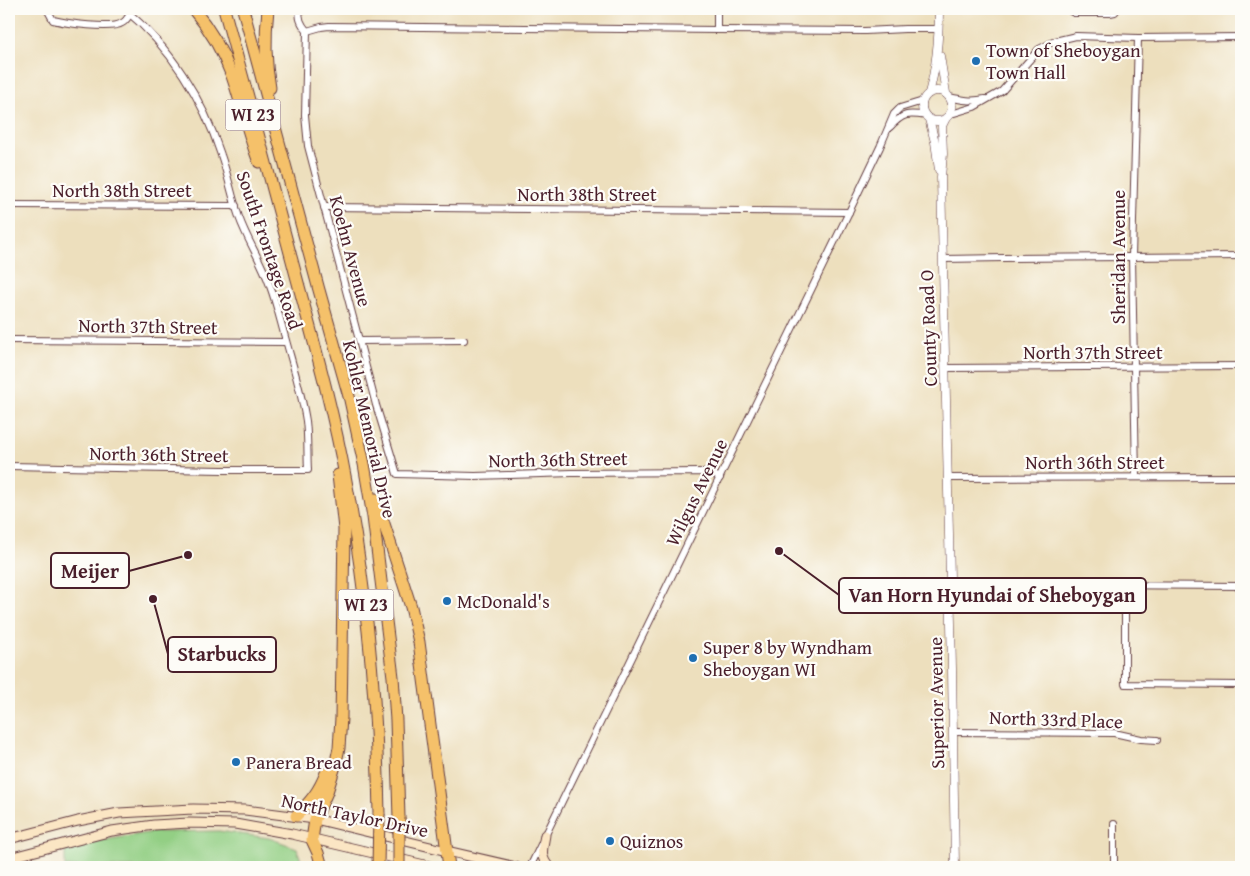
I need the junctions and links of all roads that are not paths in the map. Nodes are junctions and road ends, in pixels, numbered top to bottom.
1 (47, 9) edge
2 (124, 9) edge
3 (193, 9) edge
4 (224, 9) edge
5 (243, 9) edge
6 (268, 9) edge
7 (300, 9) edge
8 (717, 9) edge
9 (939, 9) edge
10 (1067, 9) edge
11 (1117, 9) edge
12 (130, 14) junction
13 (939, 29) junction
14 (717, 30) junction
15 (307, 31) junction
16 (1241, 37) edge
17 (1138, 38) junction
18 (938, 47) junction
19 (929, 93) junction
20 (948, 95) junction
21 (989, 98) junction
22 (923, 101) junction
23 (948, 116) junction
24 (927, 117) junction
25 (888, 130) junction
26 (940, 177) junction
27 (289, 180) junction
28 (9, 205) edge
29 (236, 206) junction
30 (324, 207) junction
31 (849, 212) junction
32 (282, 221) junction
33 (1241, 256) edge
34 (1132, 257) junction
35 (943, 259) junction
36 (9, 340) edge
37 (464, 340) dead end
38 (360, 341) junction
39 (286, 342) junction
40 (1241, 366) edge
41 (1134, 367) junction
42 (946, 368) junction
43 (329, 399) junction
44 (364, 464) junction
45 (9, 466) edge
46 (308, 470) joint
47 (396, 474) joint
48 (1136, 477) junction
49 (1241, 477) edge
50 (720, 478) junction
51 (948, 478) junction
52 (950, 584) junction
53 (1125, 585) junction
54 (1241, 586) edge
55 (342, 668) junction
56 (1241, 685) edge
57 (953, 732) junction
58 (1157, 740) dead end
59 (296, 816) junction
60 (315, 819) junction
61 (1114, 824) dead end
62 (546, 835) junction
63 (9, 839) edge
64 (312, 840) junction
65 (447, 851) junction
66 (9, 858) edge
67 (322, 867) edge
68 (378, 867) edge
69 (399, 867) edge
70 (433, 867) edge
71 (449, 867) edge
72 (516, 867) edge
73 (530, 867) edge
74 (549, 867) edge
75 (955, 867) edge
76 (1114, 867) edge

1 - 12 street
2 - 12 street, South Frontage Road
3 - 32 highway
4 - 32 highway, Kohler Memorial Drive / WI 23
5 - 27 highway, Kohler Memorial Drive / WI 23
6 - 27 highway
7 - 15 street, Koehn Avenue
8 - 14 street
9 - 13 street
10 - 11 street
12 - 29 street, South Frontage Road
13 - 14 street
13 - 18 street
14 - 15 street
15 - 30 street, Koehn Avenue
16 - 17 street
17 - 21 street
17 - 34 street, Sheridan Avenue
18 - 19 street
18 - 20 street
19 - 20 street
19 - 22 street
20 - 21 street
20 - 23 street
21 - 23 street
22 - 24 street
22 - 25 street, Wilgus Avenue
23 - 24 street
23 - 26 street, County Road O
24 - 25 street, Wilgus Avenue
24 - 26 street, County Road O
25 - 31 street, Wilgus Avenue
26 - 35 street, County Road O
27 - 44 highway, Kohler Memorial Drive / WI 23
28 - 29 street, North 38th Street
29 - 39 street, South Frontage Road
30 - 31 street, North 38th Street
30 - 38 street, Koehn Avenue
31 - 50 street, Wilgus Avenue
32 - 43 highway, Kohler Memorial Drive / WI 23
33 - 34 street
34 - 35 street
34 - 41 street, Sheridan Avenue
35 - 42 street, County Road O
36 - 39 street, North 37th Street
37 - 38 street
38 - 47 street, Koehn Avenue
39 - 46 street, South Frontage Road
40 - 41 street, North 37th Street
41 - 42 street, North 37th Street
41 - 48 street, Sheridan Avenue
42 - 51 street, County Road O
43 - 55 highway
43 - 68 highway, Kohler Memorial Drive / WI 23, bridge
44 - 65 highway
44 - 69 highway, Kohler Memorial Drive / WI 23, bridge
45 - 46 street, North 36th Street
47 - 50 street, North 36th Street
48 - 49 street, North 36th Street
48 - 51 street, North 36th Street
50 - 62 street, Wilgus Avenue
51 - 52 street, Superior Avenue
52 - 53 street
52 - 57 street, Superior Avenue
53 - 54 street
53 - 56 street
55 - 59 highway
55 - 60 highway
57 - 58 street, North 33rd Place
57 - 75 street, Superior Avenue
59 - 60 main road, North Taylor Drive
59 - 63 main road, North Taylor Drive
60 - 64 highway
60 - 65 main road, North Taylor Drive
61 - 76 street
62 - 73 street, Wilgus Avenue
62 - 74 main road
64 - 66 main road, North Taylor Drive
64 - 67 highway
64 - 70 main road, North Taylor Drive
65 - 71 highway
65 - 72 main road, North Taylor Drive

